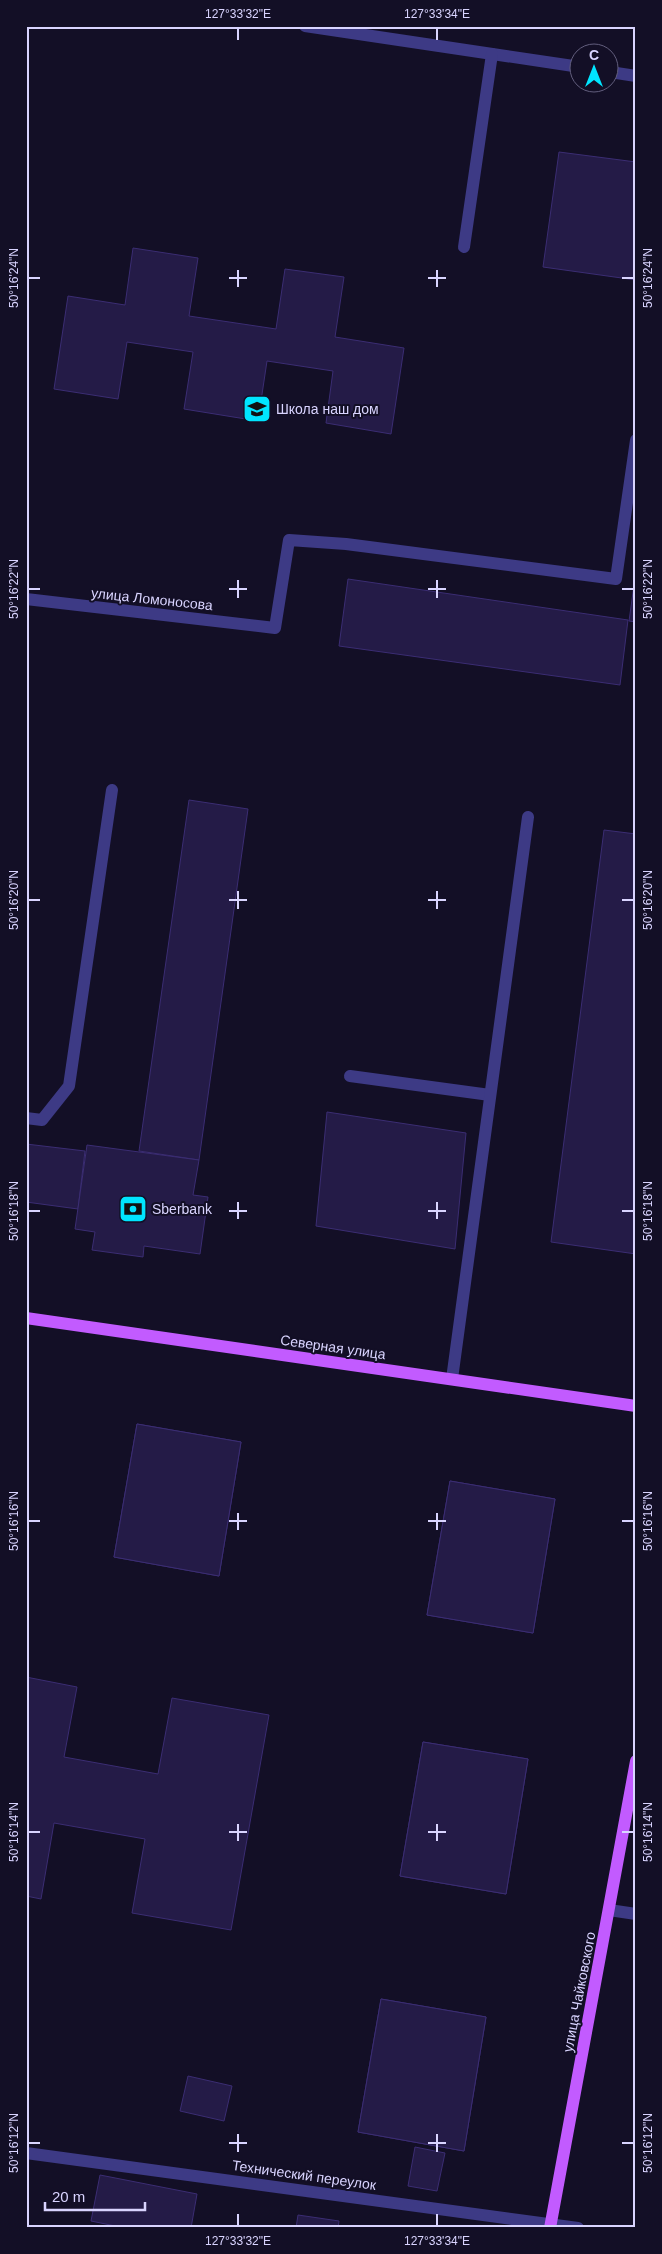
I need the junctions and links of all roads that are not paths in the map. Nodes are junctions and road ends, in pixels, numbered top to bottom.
1 (305, 26) edge
2 (492, 54) junction
3 (570, 66) edge
4 (620, 74) edge
5 (636, 76) edge
6 (464, 247) dead end
7 (636, 440) edge
8 (26, 599) edge
9 (112, 790) dead end
10 (528, 817) dead end
11 (350, 1076) dead end
12 (490, 1095) junction
13 (26, 1118) edge
14 (26, 1318) edge
15 (452, 1379) junction
16 (636, 1406) edge
17 (636, 1761) edge
18 (609, 1910) junction
19 (636, 1914) edge
20 (26, 2153) edge
21 (550, 2226) edge
22 (578, 2228) edge

1 - 2 street
2 - 3 street
2 - 6 street
4 - 5 street
7 - 8 street, улица Ломоносова
9 - 13 street
10 - 12 street
11 - 12 street
12 - 15 street
14 - 15 main road, Северная улица
15 - 16 main road, Северная улица
17 - 18 main road, улица Чайковского
18 - 19 street
18 - 21 main road, улица Чайковского
20 - 21 street, Технический переулок
21 - 22 street, Технический переулок

